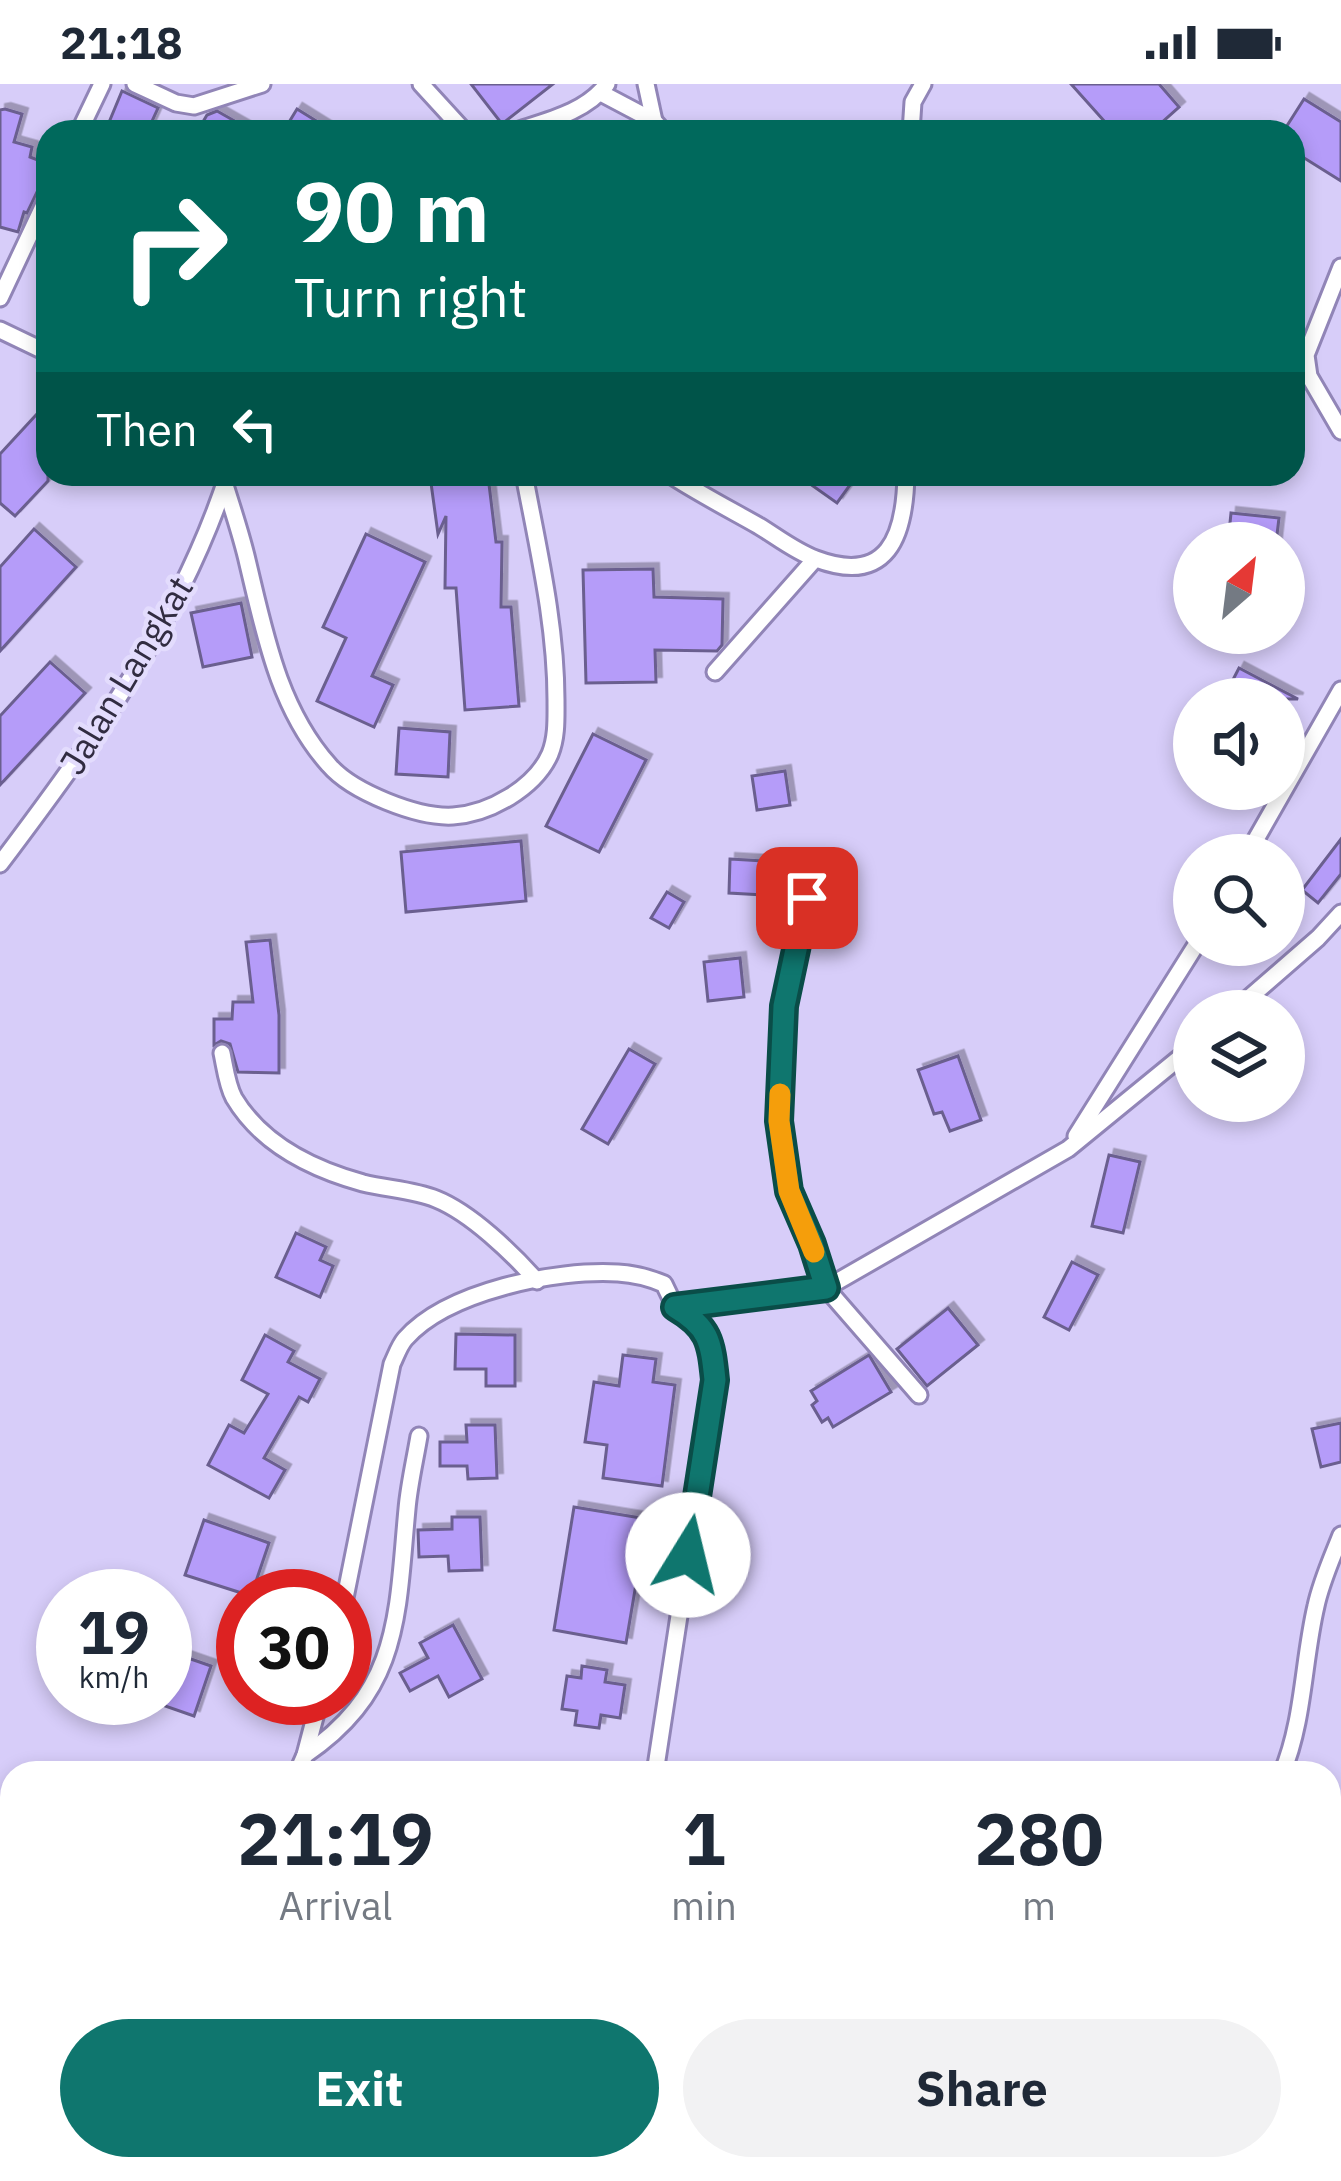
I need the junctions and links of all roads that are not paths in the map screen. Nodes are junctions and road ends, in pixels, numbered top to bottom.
1 (102, 84) edge
2 (135, 84) edge
3 (262, 84) edge
4 (421, 84) edge
5 (646, 84) edge
6 (923, 84) edge
7 (604, 88) edge
8 (85, 120) edge
9 (454, 120) edge
10 (547, 120) edge
11 (650, 120) edge
12 (657, 120) edge
13 (911, 120) edge
14 (36, 222) edge
15 (1341, 267) edge
16 (0, 298) edge
17 (0, 330) edge
18 (36, 346) edge
19 (1341, 430) edge
20 (224, 486) edge
21 (229, 486) edge
22 (526, 486) edge
23 (690, 486) edge
24 (906, 486) edge
25 (815, 559) junction
26 (715, 672) dead end
27 (1341, 690) edge
28 (1259, 834) edge
29 (815, 862) dead end
30 (0, 864) edge
31 (1341, 913) edge
32 (1183, 966) edge
33 (1258, 990) edge
34 (222, 1053) dead end
35 (1173, 1063) edge
36 (1068, 1149) junction
37 (537, 1281) junction
38 (826, 1288) junction
39 (675, 1307) junction
40 (919, 1395) dead end
41 (419, 1436) dead end
42 (1341, 1535) edge
43 (351, 1569) edge
44 (313, 1725) edge
45 (305, 1755) junction
46 (302, 1761) edge
47 (657, 1761) edge
48 (1287, 1761) edge

1 - 8 street
2 - 3 street
4 - 9 street
5 - 12 street
6 - 13 street
7 - 10 street
7 - 11 street
14 - 16 street
15 - 19 street
17 - 18 street
20 - 30 street, Jalan Langkat
21 - 22 street
23 - 25 street
24 - 25 street
25 - 26 street
27 - 28 street
29 - 38 street
31 - 33 street
32 - 36 street
34 - 37 street
35 - 36 street
36 - 38 street
37 - 39 street
37 - 43 street
38 - 39 street
38 - 40 street
39 - 47 street
41 - 45 street
42 - 48 street
44 - 45 street
45 - 46 street

